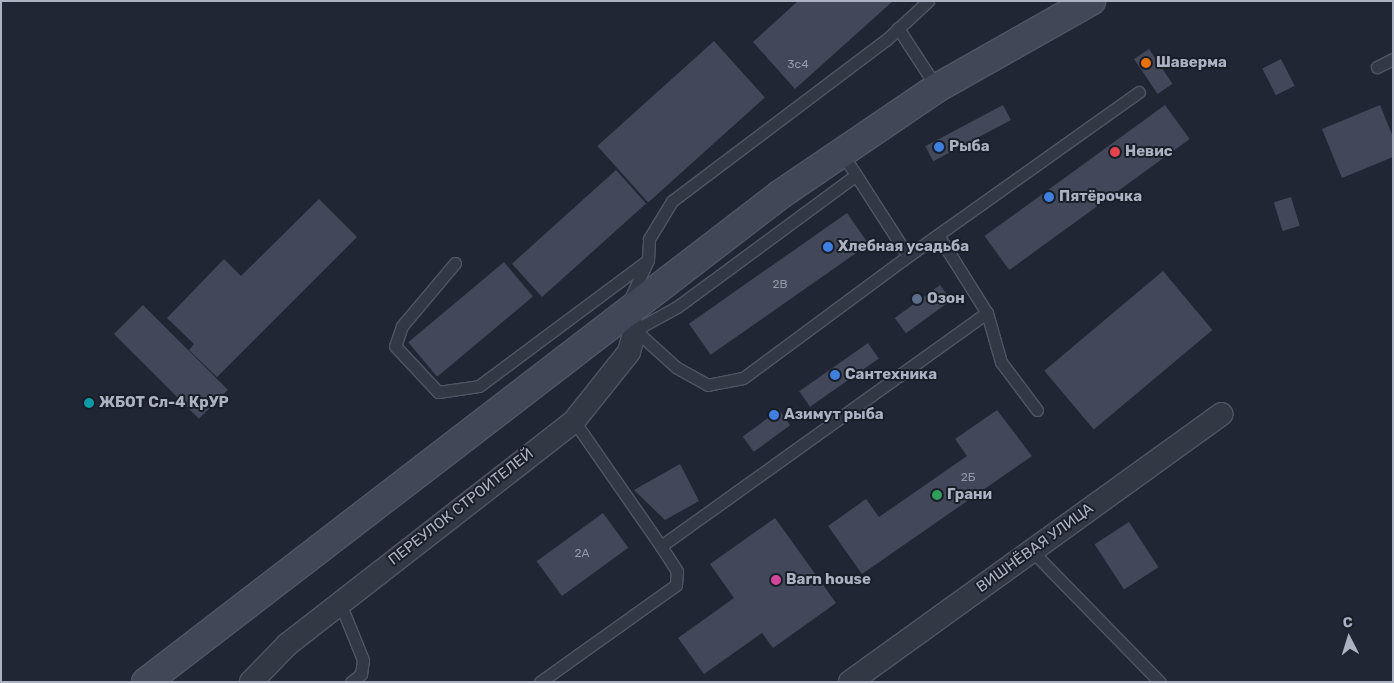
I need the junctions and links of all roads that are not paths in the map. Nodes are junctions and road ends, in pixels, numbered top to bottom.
1 (928, 1) edge
2 (1091, 1) edge
3 (898, 28) junction
4 (1393, 59) edge
5 (1378, 68) dead end
6 (937, 88) junction
7 (1139, 92) dead end
8 (849, 164) junction
9 (938, 234) junction
10 (908, 256) junction
11 (648, 260) junction
12 (455, 263) dead end
13 (987, 313) junction
14 (629, 322) junction
15 (1037, 410) dead end
16 (1221, 414) dead end
17 (574, 420) junction
18 (661, 546) junction
19 (1032, 550) junction
20 (340, 603) junction
21 (146, 682) edge
22 (252, 682) edge
23 (351, 682) edge
24 (540, 682) edge
25 (850, 682) edge
26 (1160, 682) edge

1 - 3 lane
2 - 6 main road
3 - 6 lane
3 - 11 lane
4 - 5 lane
6 - 8 main road
7 - 9 lane
8 - 10 lane
8 - 14 main road
9 - 10 lane
9 - 13 lane
10 - 14 lane
11 - 12 lane
11 - 14 lane
13 - 15 lane
13 - 18 lane
14 - 17 street, ПЕРЕУЛОК СТРОИТЕЛЕЙ
14 - 21 main road
16 - 19 street, ВИШНЁВАЯ УЛИЦА
17 - 18 lane
17 - 20 street, ПЕРЕУЛОК СТРОИТЕЛЕЙ
18 - 24 lane
19 - 25 street, ВИШНЁВАЯ УЛИЦА
19 - 26 lane
20 - 22 street, ПЕРЕУЛОК СТРОИТЕЛЕЙ
20 - 23 lane

